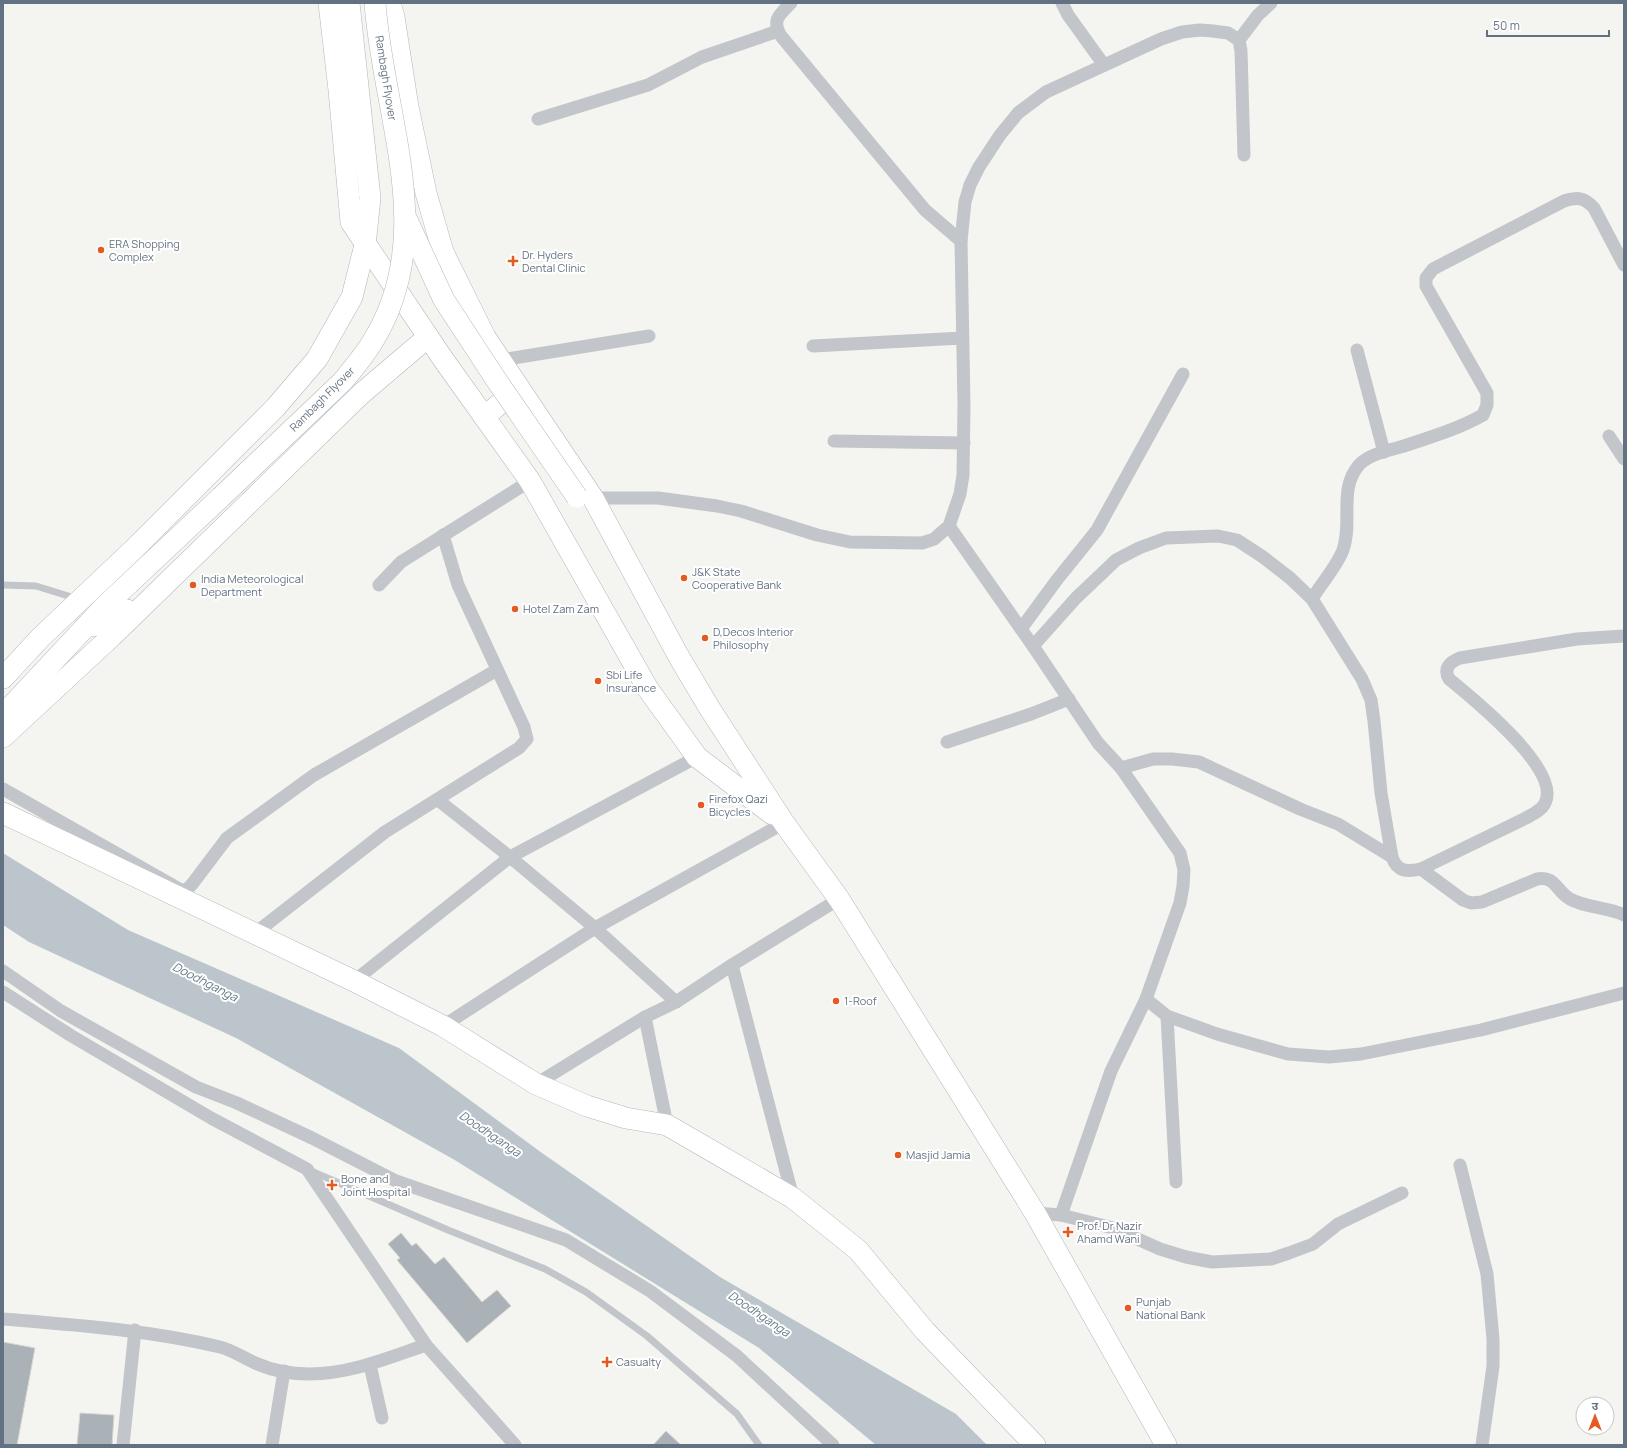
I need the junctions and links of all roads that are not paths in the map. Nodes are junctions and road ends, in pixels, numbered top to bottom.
1 (329, 3) edge
2 (349, 3) edge
3 (375, 3) edge
4 (390, 3) edge
5 (791, 3) edge
6 (1062, 3) edge
7 (1271, 3) edge
8 (778, 31) junction
9 (1239, 40) junction
10 (1104, 65) junction
11 (538, 119) dead end
12 (1244, 155) dead end
13 (406, 218) junction
14 (961, 241) junction
15 (365, 245) junction
16 (1624, 263) edge
17 (425, 333) junction
18 (648, 336) dead end
19 (962, 338) junction
20 (813, 346) dead end
21 (1357, 350) dead end
22 (501, 360) junction
23 (1183, 374) dead end
24 (519, 388) junction
25 (484, 417) junction
26 (1609, 436) dead end
27 (834, 441) dead end
28 (964, 444) junction
29 (1384, 452) junction
30 (1624, 459) edge
31 (530, 481) junction
32 (585, 498) junction
33 (949, 526) junction
34 (443, 535) junction
35 (3, 585) edge
36 (379, 585) dead end
37 (80, 599) junction
38 (1312, 599) junction
39 (85, 627) junction
40 (1021, 629) junction
41 (1624, 636) edge
42 (1033, 646) junction
43 (496, 670) junction
44 (3, 678) edge
45 (1069, 700) junction
46 (3, 715) edge
47 (3, 737) edge
48 (947, 742) dead end
49 (697, 757) junction
50 (1121, 768) junction
51 (3, 789) edge
52 (438, 800) junction
53 (3, 813) edge
54 (784, 823) junction
55 (510, 857) junction
56 (1392, 857) junction
57 (1421, 869) junction
58 (839, 899) junction
59 (1624, 915) edge
60 (595, 928) junction
61 (254, 934) junction
62 (732, 965) junction
63 (3, 971) edge
64 (354, 982) junction
65 (3, 992) edge
66 (1624, 993) edge
67 (1146, 999) junction
68 (676, 1002) junction
69 (1167, 1016) junction
70 (645, 1018) junction
71 (443, 1026) junction
72 (536, 1084) junction
73 (667, 1125) junction
74 (1460, 1165) dead end
75 (307, 1170) junction
76 (1176, 1182) dead end
77 (1402, 1193) dead end
78 (793, 1198) junction
79 (1035, 1213) junction
80 (1061, 1215) junction
81 (3, 1318) edge
82 (135, 1330) junction
83 (426, 1345) junction
84 (370, 1365) junction
85 (284, 1371) junction
86 (382, 1418) dead end
87 (123, 1445) edge
88 (272, 1445) edge
89 (515, 1445) edge
90 (759, 1445) edge
91 (834, 1445) edge
92 (1035, 1445) edge
93 (1166, 1445) edge
94 (1482, 1445) edge

1 - 15 main road
2 - 15 main road
3 - 13 main road, Rambagh Flyover, bridge
4 - 22 main road
5 - 8 street
6 - 10 street
7 - 9 street
8 - 11 street
8 - 14 street
9 - 10 street
9 - 12 street
10 - 14 street
13 - 32 main road, bridge
13 - 39 main road, Rambagh Flyover, bridge
14 - 19 street
15 - 17 main road
15 - 37 main road
16 - 29 street
17 - 25 main road
17 - 39 main road
17 - 47 main road
18 - 22 street
19 - 20 street
19 - 28 street
21 - 29 street
22 - 24 main road
23 - 40 street
24 - 25 main road
24 - 32 main road
25 - 31 main road
26 - 30 street
27 - 28 street
28 - 33 street
29 - 38 street
31 - 34 street
31 - 49 main road
32 - 33 street
32 - 54 main road
33 - 40 street
34 - 36 street
34 - 43 street
35 - 37 lane
37 - 44 main road
38 - 42 street
38 - 56 street
39 - 46 main road, Rambagh Flyover
40 - 42 street
41 - 57 street
42 - 45 street
43 - 51 street
43 - 52 street
45 - 48 street
45 - 50 street
49 - 54 main road
49 - 55 street
50 - 56 street
50 - 67 street
52 - 55 street
52 - 61 street
53 - 61 main road
54 - 58 main road
54 - 60 street
55 - 60 street
55 - 64 street
56 - 57 street
57 - 59 street
58 - 62 street
58 - 79 main road
60 - 68 street
60 - 71 street
61 - 64 main road
62 - 68 street
62 - 78 street
63 - 91 street
64 - 71 main road
65 - 75 street
66 - 69 street
67 - 69 street
67 - 80 street
68 - 70 street
69 - 76 street
70 - 72 street
70 - 73 street
71 - 72 main road
72 - 73 main road
73 - 78 main road
74 - 94 street
75 - 83 street
75 - 90 lane
77 - 80 street
78 - 92 main road
79 - 80 street
79 - 93 main road
81 - 82 street
82 - 85 street
82 - 87 street
83 - 84 street
83 - 89 street
84 - 85 street
84 - 86 street
85 - 88 street

